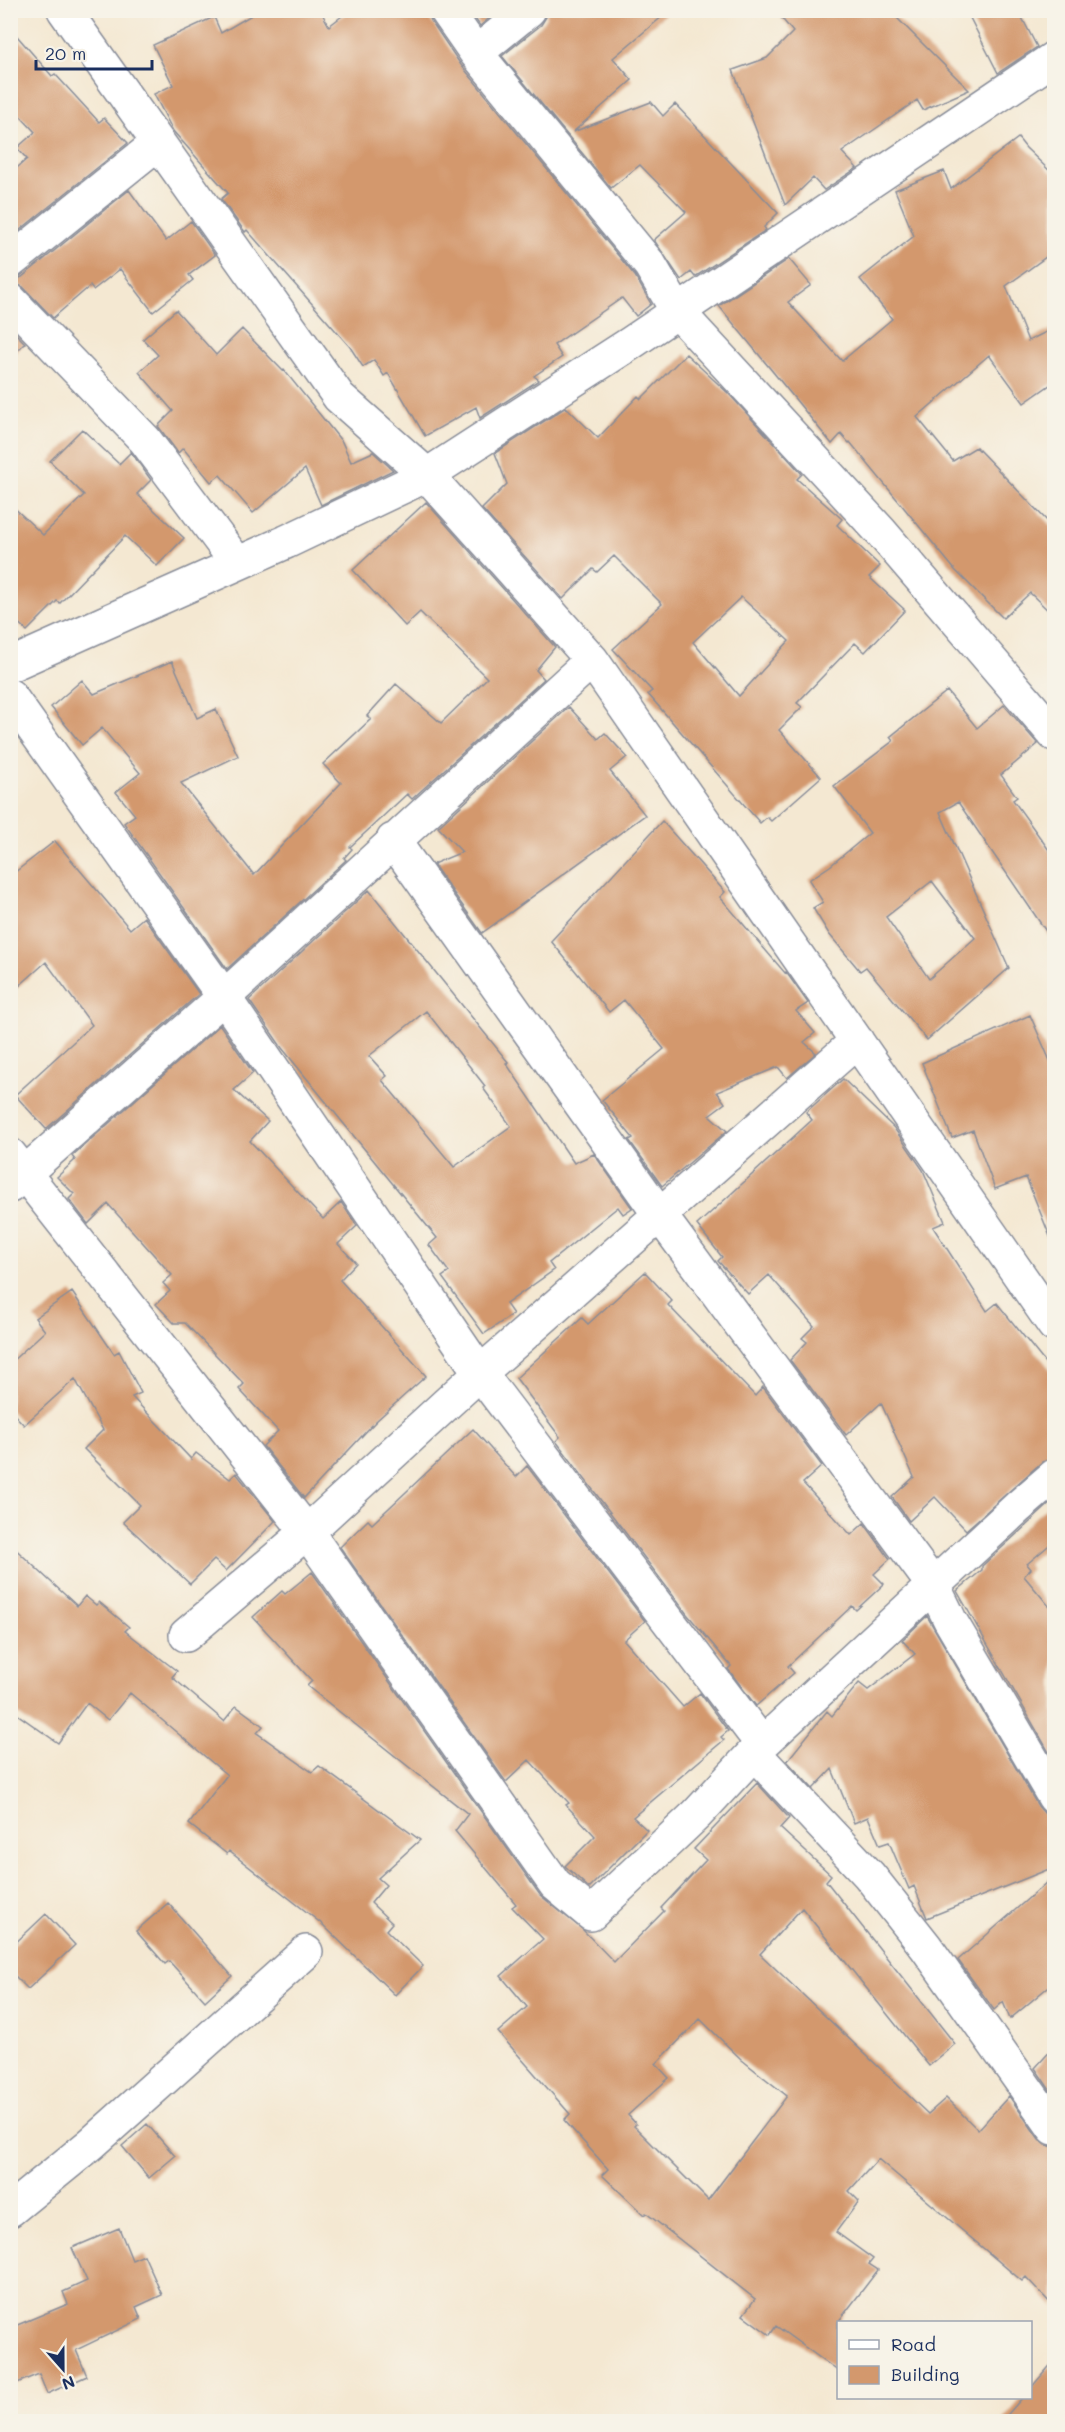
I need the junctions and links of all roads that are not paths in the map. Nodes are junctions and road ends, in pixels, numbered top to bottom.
1 (64, 10) edge
2 (446, 10) edge
3 (529, 10) edge
4 (476, 53) junction
5 (1054, 58) edge
6 (158, 143) junction
7 (10, 262) edge
8 (10, 300) edge
9 (677, 311) junction
10 (427, 475) junction
11 (237, 564) junction
12 (13, 660) edge
13 (592, 660) junction
14 (10, 696) edge
15 (1054, 734) edge
16 (393, 840) junction
17 (224, 997) junction
18 (857, 1041) junction
19 (15, 1171) edge
20 (659, 1214) junction
21 (1054, 1325) edge
22 (480, 1373) junction
23 (1054, 1476) edge
24 (307, 1532) junction
25 (933, 1586) junction
26 (186, 1635) dead end
27 (758, 1748) junction
28 (1054, 1797) edge
29 (306, 1952) dead end
30 (1054, 2128) edge
31 (10, 2210) edge

1 - 6 street
2 - 4 street
3 - 4 street
4 - 9 street
5 - 9 street
6 - 7 street
6 - 10 street
8 - 11 street
9 - 10 street
9 - 15 street
10 - 11 street
10 - 13 street
11 - 12 street
13 - 16 street
13 - 18 street
14 - 17 street
16 - 17 street
16 - 20 street
17 - 19 street
17 - 22 street
18 - 20 street
18 - 21 street
19 - 24 street
20 - 22 street
20 - 25 street
22 - 24 street
22 - 27 street
23 - 25 street
24 - 26 street
24 - 27 street
25 - 27 street
25 - 28 street
27 - 30 street
29 - 31 street

